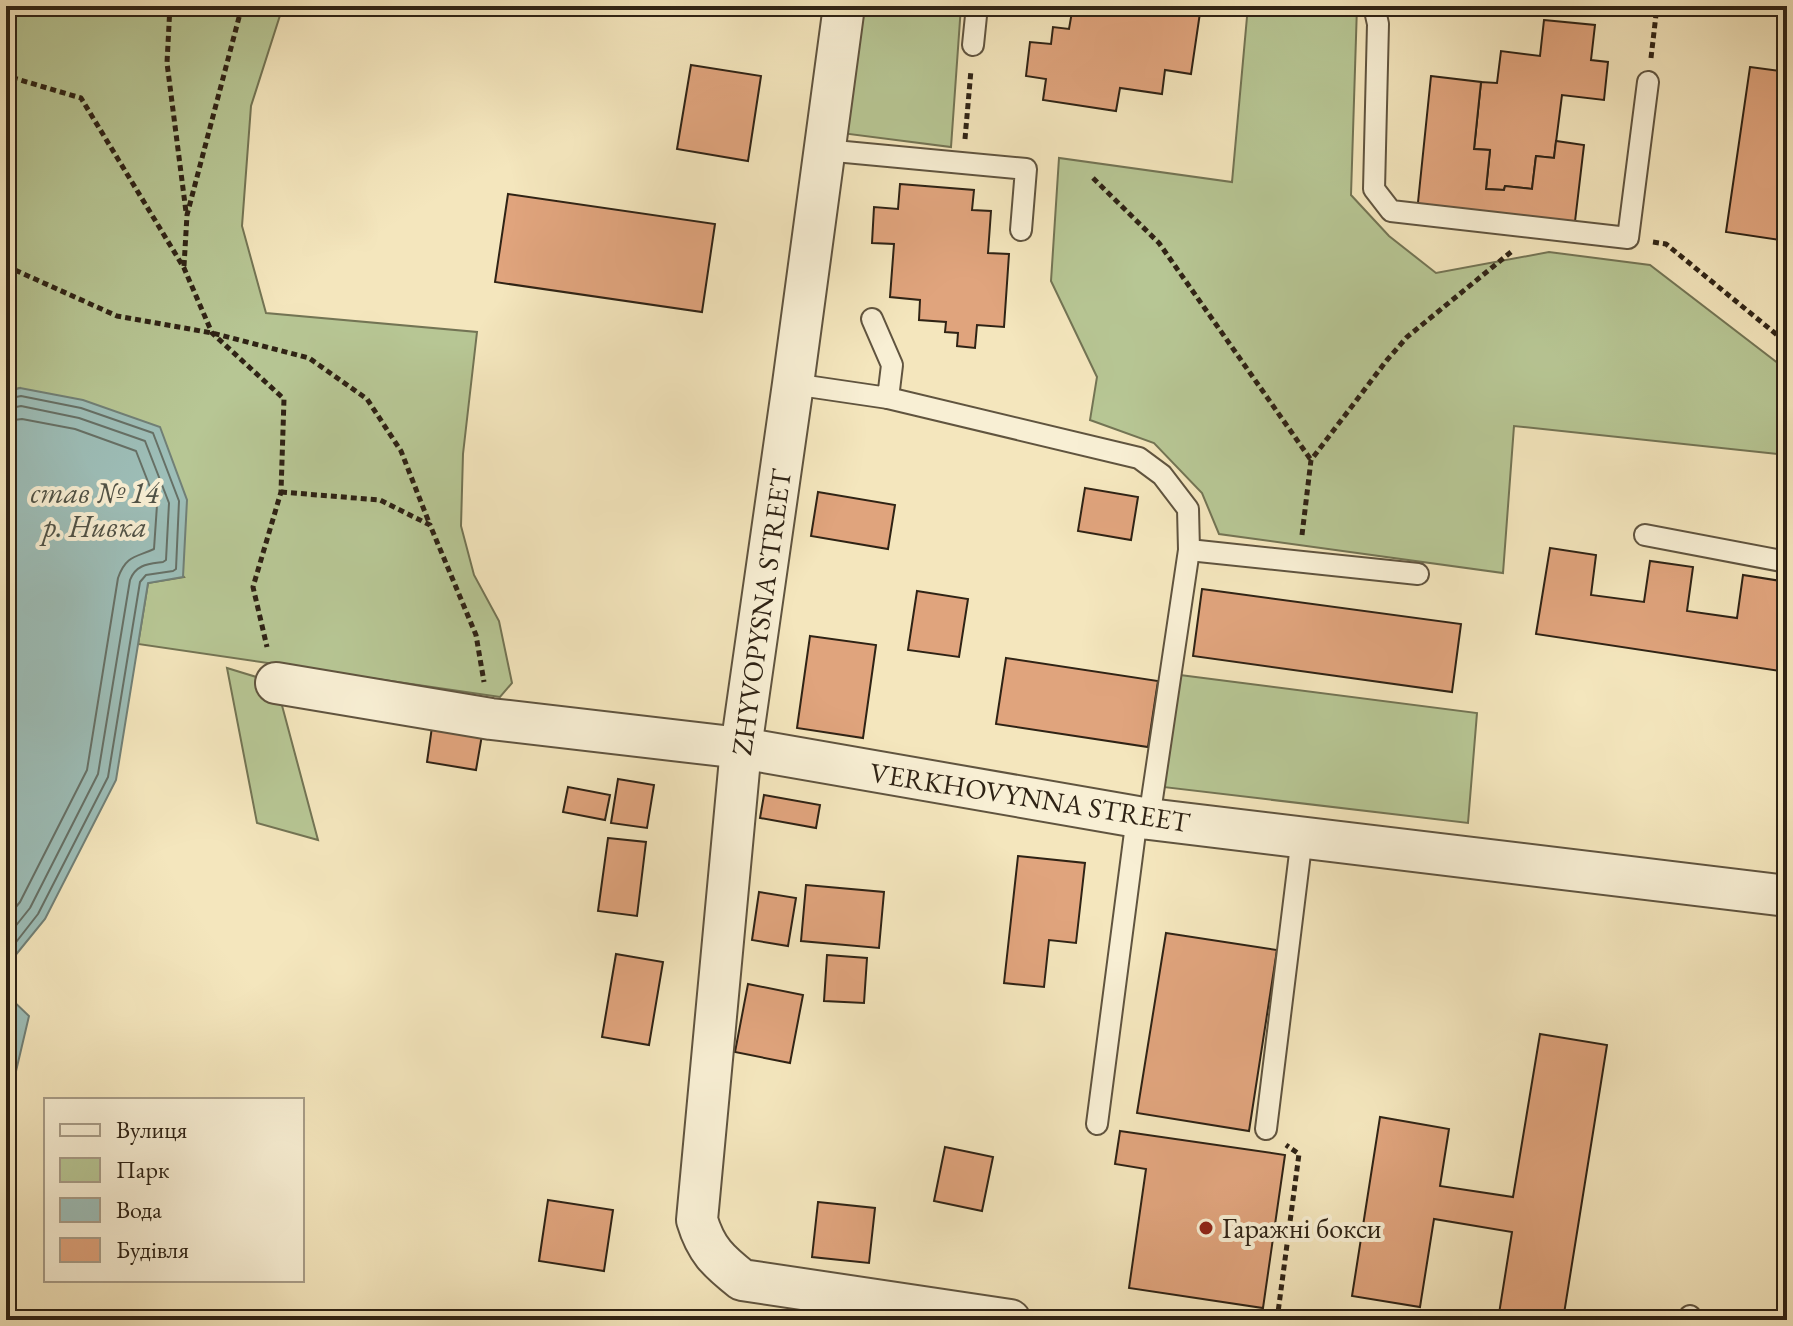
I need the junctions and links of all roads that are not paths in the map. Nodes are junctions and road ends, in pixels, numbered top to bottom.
1 (844, 6) edge
2 (977, 6) edge
3 (1374, 6) edge
4 (973, 45) road end
5 (1648, 82) dead end
6 (824, 150) junction
7 (1021, 230) dead end
8 (872, 319) dead end
9 (793, 384) junction
10 (888, 398) junction
11 (1645, 535) dead end
12 (1189, 550) junction
13 (1787, 562) edge
14 (1418, 574) dead end
15 (276, 683) road end
16 (741, 748) junction
17 (1143, 818) junction
18 (1302, 837) junction
19 (1787, 896) edge
20 (1097, 1124) dead end
21 (1266, 1129) road end
22 (993, 1319) edge

1 - 6 street, ZHYVOPYSNA STREET
2 - 4 lane
3 - 5 lane
6 - 7 lane
6 - 9 street, ZHYVOPYSNA STREET
8 - 10 lane
9 - 10 lane
9 - 16 street, ZHYVOPYSNA STREET
10 - 12 lane
11 - 13 lane
12 - 14 lane
12 - 17 lane
15 - 16 street, VERKHOVYNNA STREET
16 - 17 street, VERKHOVYNNA STREET
16 - 22 street, ZHYVOPYSNA STREET
17 - 18 street, VERKHOVYNNA STREET
17 - 20 lane
18 - 19 street, VERKHOVYNNA STREET
18 - 21 lane

